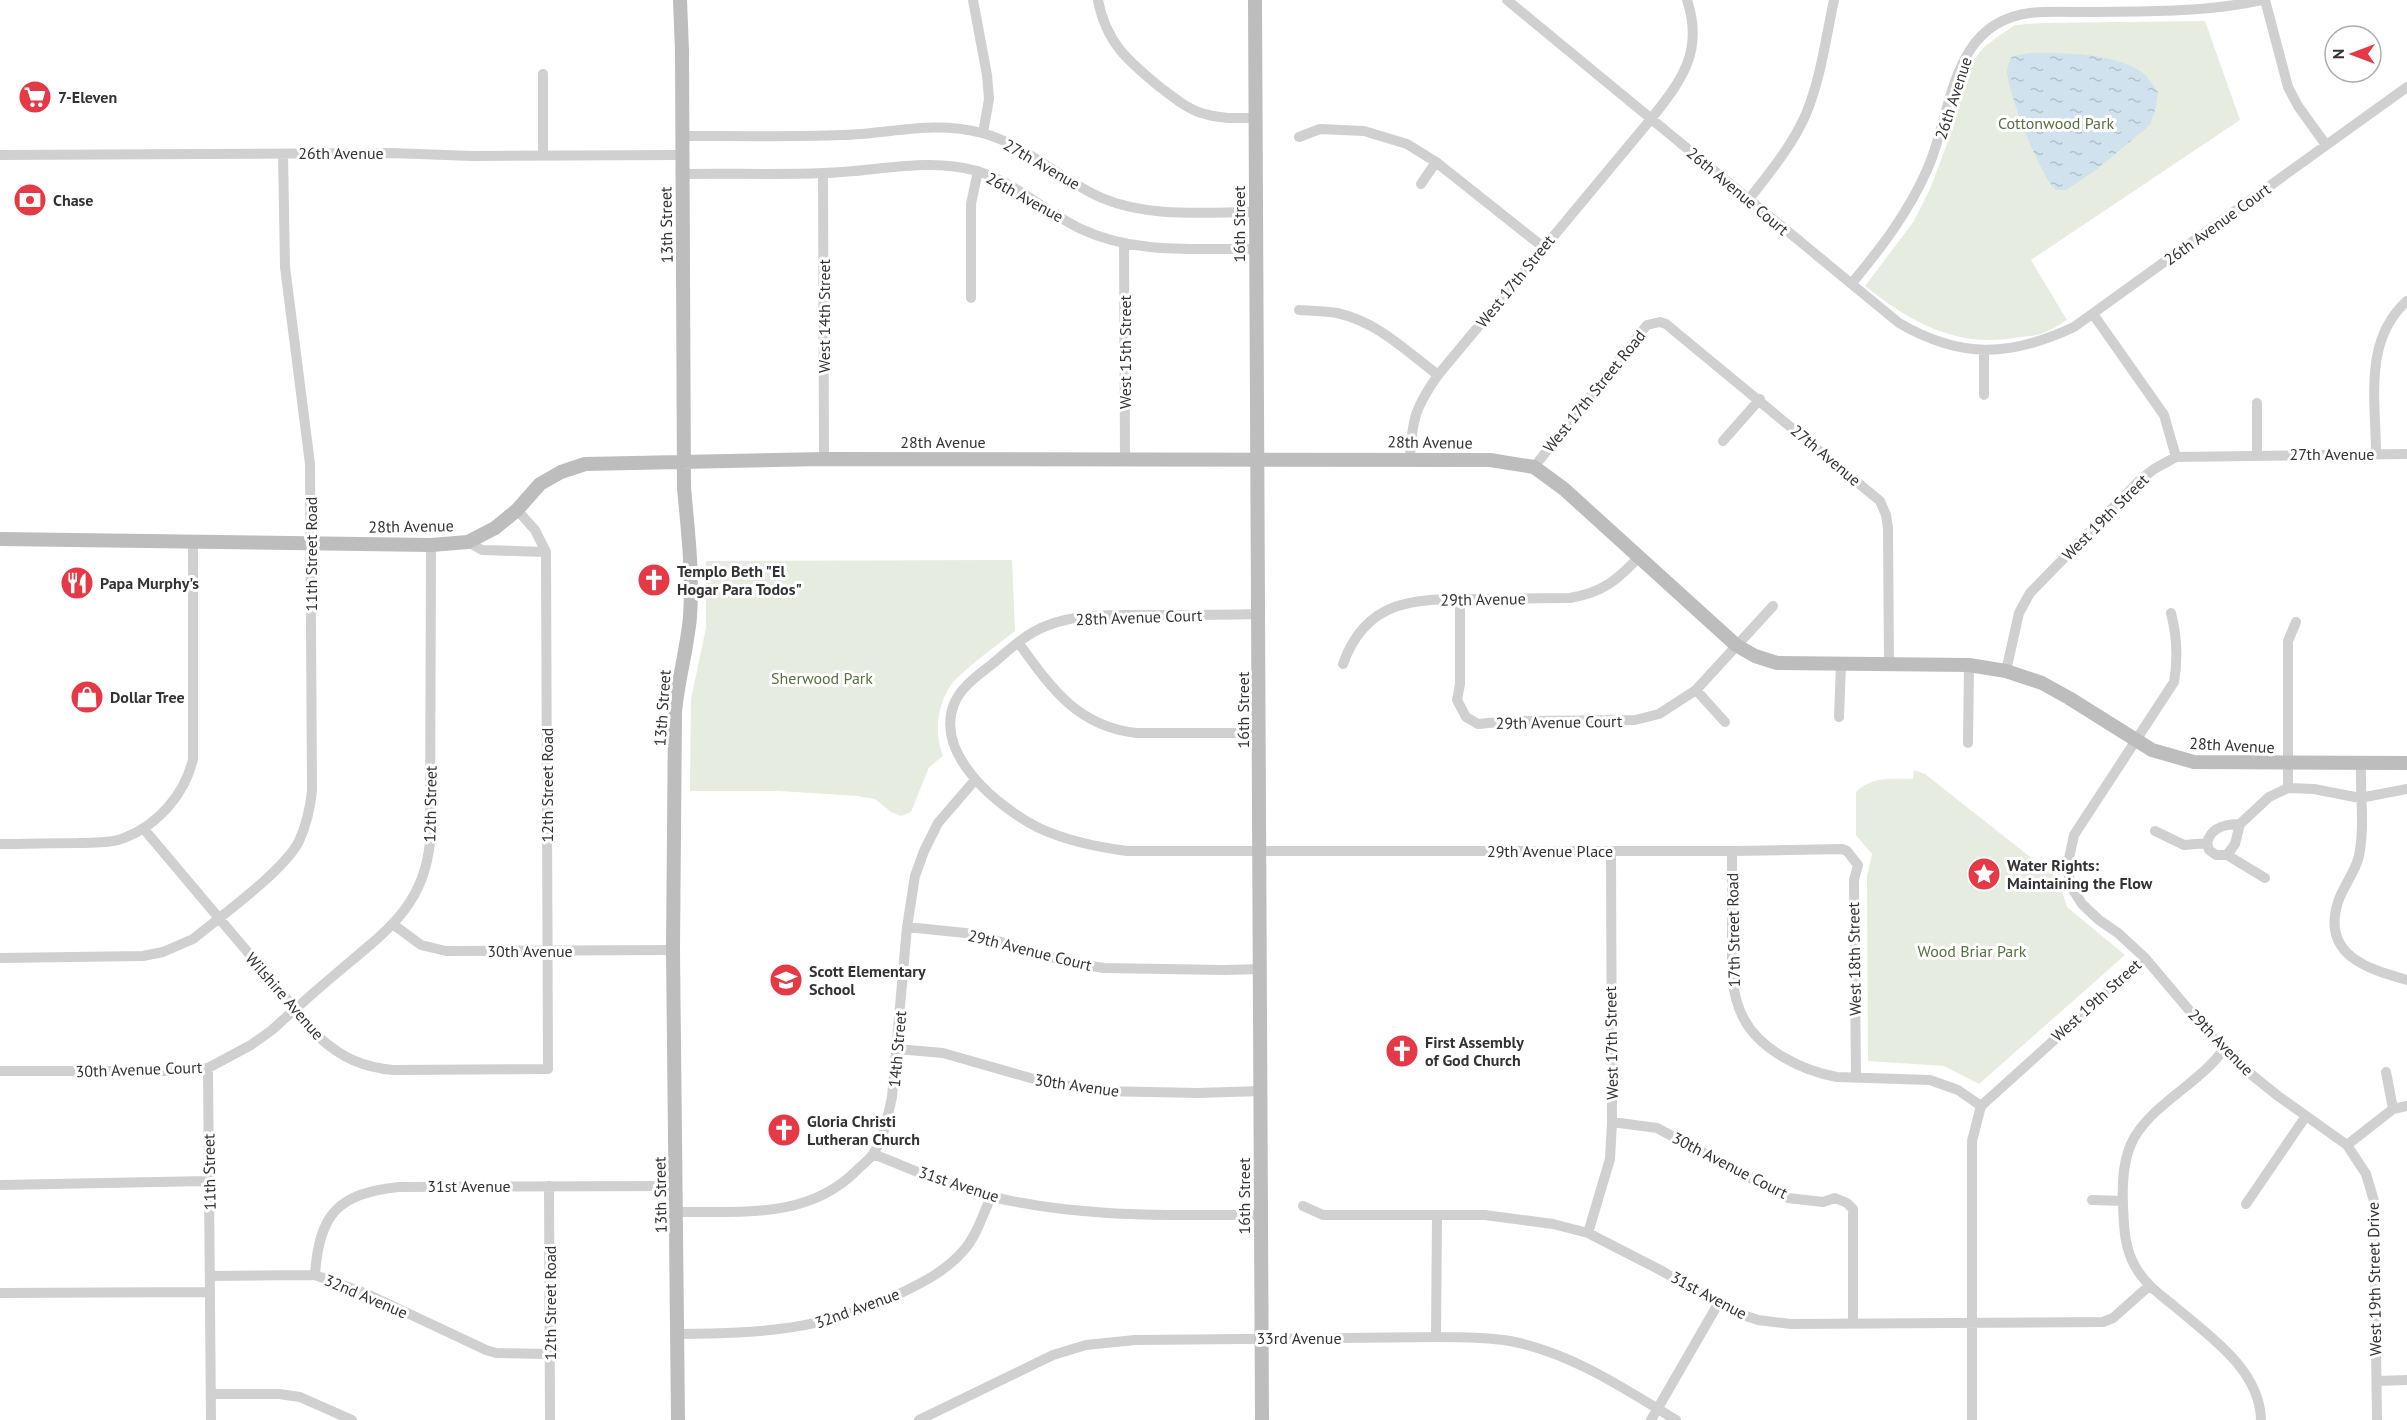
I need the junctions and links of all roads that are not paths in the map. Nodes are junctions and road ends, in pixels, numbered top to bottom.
1 (680, 0) edge
2 (973, 0) edge
3 (1098, 0) edge
4 (1255, 0) edge
5 (1507, 0) edge
6 (1687, 0) edge
7 (1834, 0) edge
8 (2263, 0) edge
9 (2156, 5) edge
10 (543, 74) dead end
11 (2407, 87) edge
12 (1255, 118) junction
13 (1652, 119) junction
14 (983, 133) junction
15 (682, 136) junction
16 (1299, 137) dead end
17 (2326, 145) junction
18 (283, 154) junction
19 (0, 155) edge
20 (543, 155) junction
21 (682, 155) junction
22 (1436, 162) junction
23 (978, 171) junction
24 (823, 173) junction
25 (682, 174) junction
26 (1421, 184) dead end
27 (1749, 199) junction
28 (1256, 212) junction
29 (1124, 244) junction
30 (1543, 247) junction
31 (1256, 249) junction
32 (1852, 284) junction
33 (971, 298) dead end
34 (2407, 301) edge
35 (1299, 310) dead end
36 (2093, 314) junction
37 (1660, 322) joint
38 (1984, 351) junction
39 (1438, 375) junction
40 (1984, 395) dead end
41 (1760, 399) junction
42 (2257, 403) dead end
43 (1723, 441) dead end
44 (2257, 454) junction
45 (2376, 454) junction
46 (2407, 454) edge
47 (2176, 457) junction
48 (824, 459) junction
49 (1125, 459) junction
50 (1257, 459) junction
51 (1410, 459) junction
52 (685, 462) junction
53 (1534, 467) junction
54 (517, 510) junction
55 (0, 539) edge
56 (468, 542) junction
57 (193, 543) junction
58 (311, 543) junction
59 (431, 545) junction
60 (546, 552) junction
61 (1640, 556) junction
62 (1460, 599) junction
63 (1773, 606) dead end
64 (2171, 613) dead end
65 (1259, 614) junction
66 (2296, 622) dead end
67 (1018, 642) junction
68 (1736, 645) junction
69 (1343, 664) dead end
70 (1840, 664) junction
71 (1889, 664) junction
72 (1969, 665) junction
73 (2006, 671) junction
74 (1696, 690) junction
75 (1839, 717) dead end
76 (1725, 722) dead end
77 (1259, 733) junction
78 (2136, 741) junction
79 (1968, 743) dead end
80 (2361, 763) junction
81 (2407, 763) edge
82 (2289, 764) junction
83 (975, 780) junction
84 (2288, 788) junction
85 (2407, 789) edge
86 (2360, 798) junction
87 (2240, 824) junction
88 (143, 828) junction
89 (2155, 831) dead end
90 (2207, 843) junction
91 (0, 844) edge
92 (1842, 849) joint
93 (1258, 851) junction
94 (1611, 851) junction
95 (1732, 851) junction
96 (2227, 855) junction
97 (2265, 878) dead end
98 (219, 918) junction
99 (394, 925) junction
100 (907, 927) junction
101 (673, 950) junction
102 (548, 951) junction
103 (0, 958) edge
104 (2145, 958) junction
105 (1260, 969) junction
106 (2407, 980) edge
107 (296, 1008) junction
108 (897, 1049) junction
109 (2224, 1049) junction
110 (208, 1068) junction
111 (548, 1069) joint
112 (0, 1071) edge
113 (2386, 1072) dead end
114 (1856, 1077) junction
115 (1261, 1090) junction
116 (1981, 1106) junction
117 (2407, 1106) edge
118 (2393, 1109) junction
119 (2306, 1116) junction
120 (1612, 1122) junction
121 (2347, 1145) junction
122 (873, 1154) junction
123 (209, 1181) junction
124 (0, 1185) edge
125 (549, 1186) junction
126 (677, 1186) junction
127 (991, 1197) junction
128 (2092, 1200) dead end
129 (2123, 1201) junction
130 (2246, 1204) dead end
131 (1303, 1206) dead end
132 (677, 1212) junction
133 (1261, 1215) junction
134 (1437, 1215) junction
135 (1588, 1233) junction
136 (315, 1275) junction
137 (211, 1276) junction
138 (2149, 1286) junction
139 (210, 1292) junction
140 (0, 1293) edge
141 (1718, 1304) junction
142 (1853, 1323) junction
143 (1972, 1323) junction
144 (678, 1334) junction
145 (1436, 1337) junction
146 (1262, 1338) junction
147 (550, 1354) junction
148 (2407, 1380) edge
149 (2377, 1381) junction
150 (211, 1394) junction
151 (1658, 1409) junction
152 (211, 1420) edge
153 (352, 1420) edge
154 (550, 1420) edge
155 (678, 1420) edge
156 (919, 1420) edge
157 (1262, 1420) edge
158 (1651, 1420) edge
159 (1676, 1420) edge
160 (1972, 1420) edge
161 (2261, 1420) edge
162 (2377, 1420) edge

1 - 15 street, 13th Street
2 - 14 street
3 - 12 street
4 - 12 street, 16th Street
5 - 13 street, 26th Avenue Court
6 - 13 street, West 17th Street
7 - 27 street
8 - 9 street, 26th Avenue
8 - 17 street
9 - 32 street, 26th Avenue
10 - 20 street
11 - 17 street, 26th Avenue Court
12 - 28 street, 16th Street
13 - 27 street, 26th Avenue Court
13 - 30 street, West 17th Street
14 - 15 street, 27th Avenue
14 - 28 street, 27th Avenue
15 - 21 street, 13th Street
16 - 22 street
17 - 36 street, 26th Avenue Court
18 - 19 street, 26th Avenue
18 - 20 street, 26th Avenue
18 - 58 street, 11th Street Road
20 - 21 street, 26th Avenue
21 - 25 street, 13th Street
22 - 26 street
22 - 30 street
23 - 24 street, 26th Avenue
23 - 29 street, 26th Avenue
23 - 33 street
24 - 25 street, 26th Avenue
24 - 48 street, West 14th Street
25 - 52 street, 13th Street
27 - 32 street, 26th Avenue Court
28 - 31 street, 16th Street
29 - 31 street, 26th Avenue
29 - 49 street, West 15th Street
30 - 39 street, West 17th Street
31 - 50 street, 16th Street
32 - 38 street, 26th Avenue Court
34 - 45 street
35 - 39 street
36 - 38 street, 26th Avenue Court
36 - 47 street
37 - 41 street, 27th Avenue
37 - 53 street, West 17th Street Road
38 - 40 street
39 - 51 street, West 17th Street
41 - 43 street
41 - 71 street, 27th Avenue
42 - 44 street
44 - 45 street, 27th Avenue
44 - 47 street, 27th Avenue
45 - 46 street, 27th Avenue
47 - 73 street, West 19th Street
48 - 49 street, 28th Avenue
48 - 52 street, 28th Avenue
49 - 50 street, 28th Avenue
50 - 51 street, 28th Avenue
50 - 65 street, 16th Street
51 - 53 street, 28th Avenue
52 - 54 street, 28th Avenue
52 - 101 street, 13th Street
53 - 61 street, 28th Avenue
54 - 56 street, 28th Avenue
54 - 60 street, 12th Street Road
55 - 57 street, 28th Avenue
56 - 59 street, 28th Avenue
56 - 60 street
57 - 58 street, 28th Avenue
57 - 88 street
58 - 59 street, 28th Avenue
58 - 98 street, 11th Street Road
59 - 99 street, 12th Street
60 - 102 street, 12th Street Road
61 - 62 street, 29th Avenue
61 - 68 street, 28th Avenue
62 - 69 street, 29th Avenue
62 - 74 street, 29th Avenue Court
63 - 68 street, 29th Avenue Court
64 - 78 street, West 19th Street
65 - 67 street, 28th Avenue Court
65 - 77 street, 16th Street
66 - 82 street
67 - 77 street
67 - 83 street, 28th Avenue Court
68 - 70 street, 28th Avenue
68 - 74 street, 29th Avenue Court
70 - 71 street, 28th Avenue
70 - 75 street
71 - 72 street, 28th Avenue
72 - 73 street, 28th Avenue
72 - 79 street
73 - 78 street, 28th Avenue
74 - 76 street
77 - 93 street, 16th Street
78 - 82 street, 28th Avenue
78 - 104 street, West 19th Street
80 - 81 street, 28th Avenue
80 - 82 street, 28th Avenue
80 - 86 street
82 - 84 street
83 - 93 street
83 - 100 street, 14th Street
84 - 86 street
84 - 87 street
85 - 86 street
86 - 106 street
87 - 90 street
87 - 96 street
88 - 91 street
88 - 98 street, Wilshire Avenue
89 - 90 street
90 - 96 street
92 - 95 street, 29th Avenue Place
92 - 114 street, West 18th Street
93 - 94 street, 29th Avenue Place
93 - 105 street, 16th Street
94 - 95 street, 29th Avenue Place
94 - 120 street, West 17th Street
95 - 114 street, 17th Street Road
96 - 97 street
98 - 103 street
98 - 107 street, Wilshire Avenue
99 - 102 street, 30th Avenue
99 - 107 street, 12th Street
100 - 105 street, 29th Avenue Court
100 - 108 street, 14th Street
101 - 102 street, 30th Avenue
101 - 126 street, 13th Street
102 - 111 street, 12th Street Road
104 - 109 street, 29th Avenue
104 - 116 street, West 19th Street
105 - 115 street, 16th Street
107 - 110 street, 30th Avenue Court
107 - 111 street, Wilshire Avenue
108 - 115 street, 30th Avenue
108 - 122 street, 14th Street
109 - 119 street, 29th Avenue
109 - 129 street
110 - 112 street, 30th Avenue Court
110 - 123 street, 11th Street
113 - 118 street
114 - 116 street
115 - 133 street, 16th Street
116 - 143 street
117 - 118 street
118 - 121 street
119 - 121 street, 29th Avenue
119 - 130 street
120 - 135 street, West 17th Street
120 - 142 street, 30th Avenue Court
121 - 149 street, West 19th Street Drive
122 - 127 street, 31st Avenue
122 - 132 street
123 - 124 street
123 - 137 street, 11th Street
125 - 126 street, 31st Avenue
125 - 136 street, 31st Avenue
125 - 147 street, 12th Street Road
126 - 132 street, 13th Street
127 - 133 street, 31st Avenue
127 - 144 street, 32nd Avenue
128 - 129 street
129 - 138 street
131 - 134 street, 31st Avenue
132 - 144 street, 13th Street
133 - 146 street, 16th Street
134 - 135 street, 31st Avenue
134 - 145 street
135 - 141 street, 31st Avenue
136 - 137 street, 32nd Avenue
136 - 147 street, 32nd Avenue
137 - 139 street, 11th Street
138 - 143 street, 31st Avenue
138 - 161 street
139 - 140 street
139 - 150 street
141 - 142 street, 31st Avenue
141 - 151 street
142 - 143 street, 31st Avenue
143 - 160 street
144 - 155 street, 13th Street
145 - 146 street, 33rd Avenue
145 - 151 street, 33rd Avenue
146 - 156 street, 33rd Avenue
146 - 157 street, 16th Street
147 - 154 street, 12th Street Road
148 - 149 street
149 - 162 street, West 19th Street Drive
150 - 152 street
150 - 153 street
151 - 158 street
151 - 159 street, 33rd Avenue

